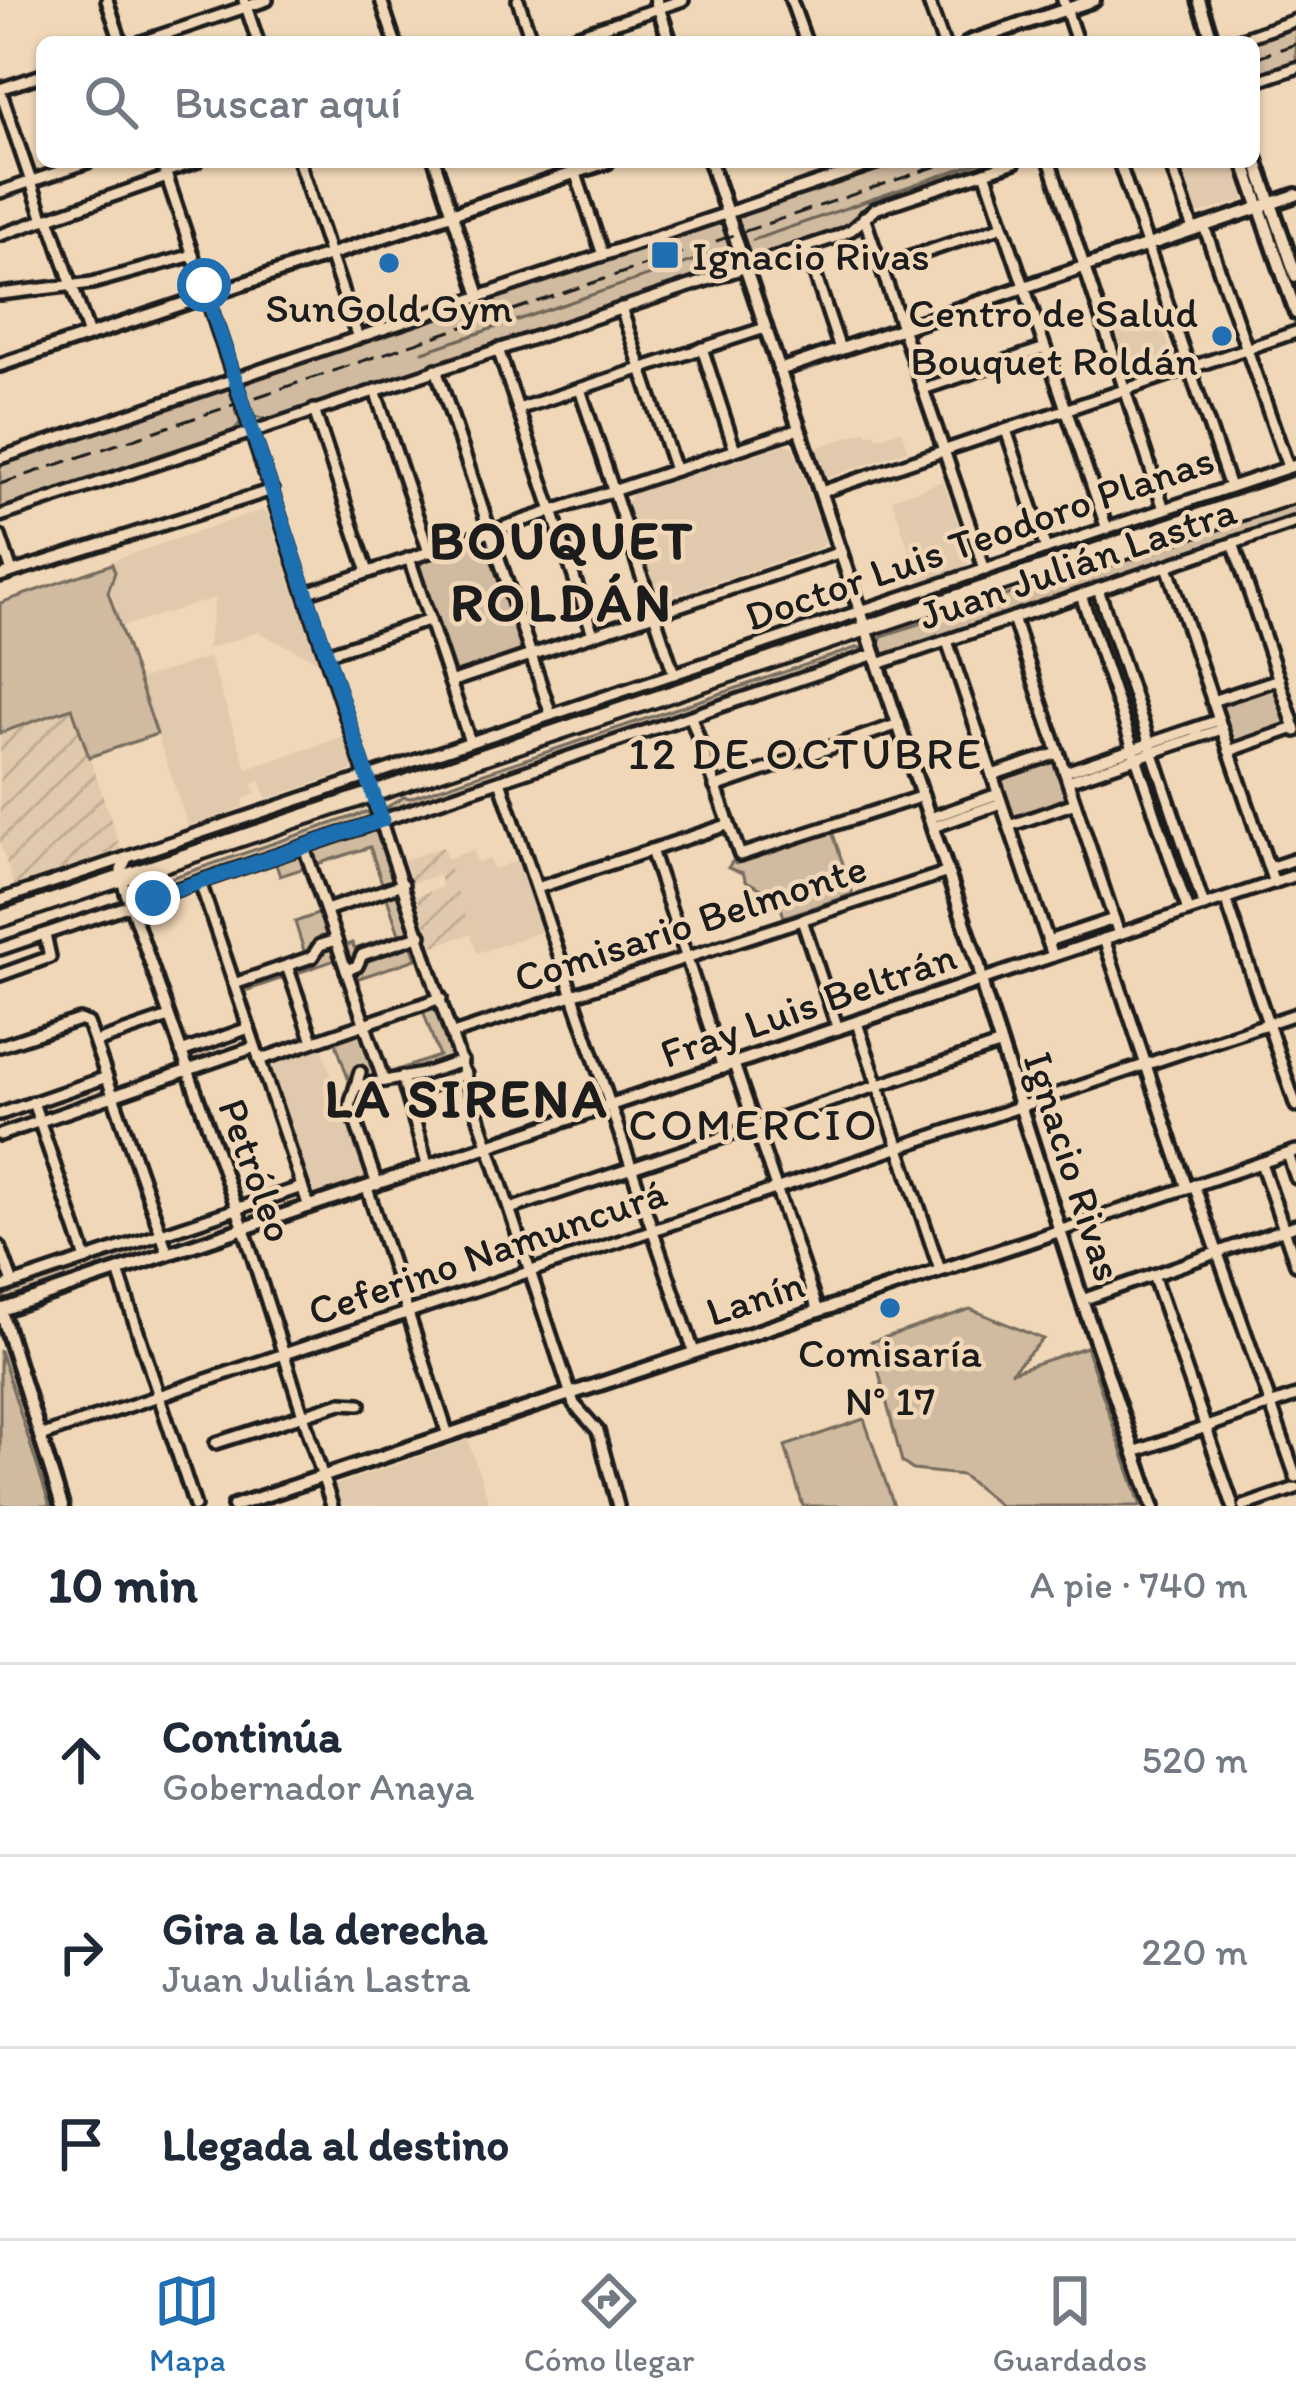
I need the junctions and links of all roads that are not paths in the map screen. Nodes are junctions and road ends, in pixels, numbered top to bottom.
1 (107, 0) edge
2 (267, 0) edge
3 (381, 0) edge
4 (518, 0) edge
5 (683, 0) edge
6 (791, 0) edge
7 (928, 0) edge
8 (1094, 0) edge
9 (1199, 0) edge
10 (245, 3) edge
11 (657, 4) edge
12 (1065, 5) edge
13 (1296, 20) edge
14 (119, 36) edge
15 (157, 36) edge
16 (256, 36) edge
17 (393, 36) edge
18 (530, 36) edge
19 (573, 36) edge
20 (668, 36) edge
21 (804, 36) edge
22 (941, 36) edge
23 (985, 36) edge
24 (1075, 36) edge
25 (1211, 36) edge
26 (1250, 36) edge
27 (1296, 68) edge
28 (36, 77) edge
29 (1260, 80) edge
30 (0, 90) edge
31 (71, 168) edge
32 (301, 168) edge
33 (437, 168) edge
34 (571, 168) edge
35 (574, 168) edge
36 (712, 168) edge
37 (845, 168) edge
38 (997, 168) edge
39 (1052, 168) edge
40 (1122, 168) edge
41 (1173, 168) edge
42 (1247, 168) edge
43 (1257, 168) edge
44 (165, 170) edge
45 (985, 172) junction
46 (31, 182) junction
47 (0, 192) edge
48 (1296, 194) edge
49 (1265, 205) junction
50 (452, 214) junction
51 (727, 214) junction
52 (864, 218) junction
53 (46, 219) junction
54 (1003, 226) junction
55 (1199, 228) junction
56 (0, 235) edge
57 (1148, 245) junction
58 (806, 247) junction
59 (193, 255) junction
60 (330, 255) junction
61 (603, 255) junction
62 (1085, 266) junction
63 (745, 267) junction
64 (881, 267) junction
65 (1296, 276) edge
66 (73, 286) junction
67 (1024, 287) junction
68 (0, 294) edge
69 (206, 296) junction
70 (480, 297) junction
71 (622, 308) junction
72 (1296, 313) edge
73 (765, 328) junction
74 (902, 328) junction
75 (1296, 332) edge
76 (89, 335) junction
77 (358, 338) junction
78 (1045, 348) junction
79 (498, 349) junction
80 (702, 349) junction
81 (841, 349) junction
82 (1247, 349) junction
83 (0, 365) edge
84 (642, 368) junction
85 (1190, 368) junction
86 (436, 369) junction
87 (779, 370) junction
88 (233, 380) junction
89 (923, 388) junction
90 (375, 389) junction
91 (580, 389) junction
92 (1125, 390) junction
93 (518, 409) junction
94 (314, 410) junction
95 (1066, 410) junction
96 (799, 429) junction
97 (253, 430) junction
98 (1006, 430) junction
99 (735, 450) junction
100 (944, 451) junction
101 (0, 458) edge
102 (1292, 466) edge
103 (675, 470) junction
104 (1296, 484) edge
105 (1230, 487) junction
106 (272, 490) junction
107 (614, 490) junction
108 (821, 492) junction
109 (1296, 494) edge
110 (1165, 509) junction
111 (552, 511) junction
112 (0, 516) edge
113 (1296, 522) edge
114 (1107, 529) junction
115 (490, 531) junction
116 (0, 536) edge
117 (1233, 543) junction
118 (1046, 549) junction
119 (841, 551) junction
120 (429, 552) junction
121 (409, 558) junction
122 (1167, 566) junction
123 (985, 570) junction
124 (12, 572) junction
125 (368, 572) junction
126 (0, 576) edge
127 (1097, 590) junction
128 (306, 592) junction
129 (1081, 595) junction
130 (861, 612) junction
131 (654, 614) junction
132 (1013, 618) junction
133 (430, 620) junction
134 (868, 633) junction
135 (593, 634) junction
136 (946, 640) junction
137 (326, 655) junction
138 (531, 655) junction
139 (877, 659) junction
140 (674, 674) junction
141 (1279, 679) junction
142 (450, 682) junction
143 (1213, 701) junction
144 (1291, 701) edge
145 (551, 715) junction
146 (691, 717) junction
147 (898, 724) junction
148 (1220, 725) junction
149 (1296, 730) edge
150 (470, 742) junction
151 (1151, 748) junction
152 (1229, 751) junction
153 (1058, 753) junction
154 (1135, 754) junction
155 (992, 775) junction
156 (366, 777) junction
157 (1066, 777) junction
158 (500, 781) junction
159 (715, 787) junction
160 (922, 796) junction
161 (374, 798) junction
162 (1000, 799) junction
163 (1075, 803) junction
164 (382, 820) junction
165 (931, 822) junction
166 (728, 825) junction
167 (1009, 826) junction
168 (304, 847) junction
169 (651, 850) junction
170 (130, 856) junction
171 (1296, 859) edge
172 (1269, 868) junction
173 (948, 872) junction
174 (1296, 875) edge
175 (200, 882) junction
176 (123, 883) junction
177 (1274, 883) junction
178 (404, 884) junction
179 (537, 887) junction
180 (153, 898) junction
181 (1226, 899) junction
182 (0, 900) edge
183 (130, 906) junction
184 (1204, 906) junction
185 (326, 910) junction
186 (1188, 911) junction
187 (0, 919) edge
188 (1114, 919) junction
189 (802, 920) junction
190 (137, 926) junction
191 (0, 929) edge
192 (45, 934) junction
193 (1119, 934) junction
194 (421, 935) junction
195 (336, 940) junction
196 (1104, 940) junction
197 (1048, 941) junction
198 (0, 949) edge
199 (1053, 956) junction
200 (687, 958) junction
201 (287, 966) junction
202 (351, 968) junction
203 (0, 975) edge
204 (981, 980) junction
205 (234, 984) junction
206 (572, 995) junction
207 (441, 998) junction
208 (1296, 1014) edge
209 (169, 1017) junction
210 (857, 1023) junction
211 (1268, 1023) junction
212 (364, 1024) junction
213 (249, 1028) junction
214 (838, 1029) junction
215 (453, 1034) junction
216 (313, 1041) junction
217 (96, 1042) junction
218 (1001, 1045) junction
219 (0, 1046) edge
220 (255, 1047) junction
221 (181, 1052) junction
222 (260, 1060) junction
223 (462, 1061) junction
224 (1145, 1064) junction
225 (729, 1066) junction
226 (187, 1070) junction
227 (360, 1072) dead end
228 (466, 1073) junction
229 (107, 1077) junction
230 (402, 1077) junction
231 (384, 1081) junction
232 (357, 1086) junction
233 (878, 1086) junction
234 (408, 1093) junction
235 (114, 1095) junction
236 (33, 1102) junction
237 (610, 1106) junction
238 (1021, 1106) junction
239 (1296, 1106) edge
240 (0, 1114) edge
241 (39, 1121) junction
242 (755, 1127) junction
243 (0, 1135) edge
244 (490, 1147) junction
245 (898, 1147) junction
246 (1292, 1152) edge
247 (1261, 1163) junction
248 (428, 1168) junction
249 (633, 1168) junction
250 (1296, 1178) edge
251 (372, 1186) junction
252 (302, 1187) junction
253 (1190, 1187) junction
254 (776, 1189) junction
255 (309, 1207) junction
256 (510, 1209) junction
257 (235, 1210) junction
258 (1296, 1225) edge
259 (244, 1229) junction
260 (1284, 1229) junction
261 (653, 1230) junction
262 (1062, 1230) junction
263 (160, 1234) junction
264 (0, 1247) edge
265 (1218, 1252) junction
266 (167, 1255) junction
267 (86, 1259) junction
268 (1296, 1264) edge
269 (940, 1270) junction
270 (118, 1271) junction
271 (530, 1271) junction
272 (1153, 1275) junction
273 (13, 1283) junction
274 (0, 1288) edge
275 (1082, 1300) junction
276 (0, 1309) edge
277 (818, 1311) junction
278 (408, 1312) junction
279 (694, 1352) junction
280 (285, 1354) junction
281 (571, 1394) junction
282 (159, 1396) junction
283 (1296, 1396) edge
284 (360, 1404) dead end
285 (1271, 1405) junction
286 (305, 1414) junction
287 (1205, 1428) junction
288 (448, 1435) junction
289 (40, 1436) junction
290 (216, 1444) dead end
291 (1135, 1452) junction
292 (323, 1476) junction
293 (1296, 1477) edge
294 (1296, 1488) edge
295 (62, 1506) edge
296 (195, 1506) edge
297 (234, 1506) edge
298 (332, 1506) edge
299 (618, 1506) edge
300 (1153, 1506) edge
301 (1232, 1506) edge
302 (1244, 1506) edge

1 - 14 street
2 - 10 street
3 - 17 street
4 - 18 street
5 - 11 street
6 - 21 street
7 - 22 street
8 - 12 main road
9 - 25 main road
10 - 15 street
10 - 16 street
11 - 19 street
11 - 20 main road
12 - 23 main road
12 - 24 street
13 - 26 street
27 - 29 street
28 - 30 street
30 - 46 street
31 - 46 street
32 - 60 street
33 - 50 street
34 - 50 main road
35 - 61 street
36 - 51 main road, Ignacio Rivas
37 - 51 street
38 - 45 street
39 - 62 street
40 - 57 street
41 - 55 street
42 - 49 main road
43 - 49 main road
44 - 53 street
44 - 59 street
45 - 52 street
45 - 54 street
46 - 47 street
46 - 53 street
48 - 49 main road
49 - 55 main road
49 - 65 main road
49 - 72 main road
50 - 60 main road
50 - 70 street
51 - 61 street
51 - 63 main road, Ignacio Rivas
52 - 58 street
52 - 64 street
53 - 56 street
53 - 66 street
54 - 64 street
54 - 67 street
55 - 57 main road
55 - 82 street
57 - 62 main road
57 - 85 street
58 - 63 street
58 - 81 street
59 - 66 street
59 - 69 street
60 - 69 main road
60 - 77 street
61 - 70 street
62 - 67 main road
62 - 92 street
63 - 71 street
63 - 73 main road, Ignacio Rivas
64 - 74 street
66 - 68 street
66 - 76 street
67 - 74 main road
67 - 78 street
69 - 76 main road
69 - 88 street
70 - 77 street
71 - 79 street
71 - 84 street
73 - 80 street
73 - 87 main road, Ignacio Rivas
74 - 81 main road
74 - 89 street
75 - 82 street
76 - 83 main road
77 - 88 street
78 - 89 street
78 - 95 street
79 - 86 street
79 - 93 street
80 - 84 street
80 - 99 street
81 - 87 main road
82 - 85 street
82 - 102 street
84 - 91 street
84 - 103 street
85 - 92 street
85 - 105 street
86 - 90 street
86 - 115 street
87 - 96 main road, Ignacio Rivas
88 - 97 street
88 - 101 street
89 - 100 street
90 - 94 street
90 - 120 street
91 - 93 street
91 - 107 street
92 - 95 street
92 - 110 street
93 - 111 street
94 - 97 street
94 - 125 street
95 - 98 street
95 - 114 street
96 - 99 street
96 - 108 main road, Ignacio Rivas
97 - 106 street
97 - 112 street
98 - 100 street
98 - 118 street
99 - 103 street
100 - 108 street
100 - 123 street
102 - 105 street, Doctor Luis Teodoro Planas
103 - 107 street
104 - 134 highway
105 - 110 street, Doctor Luis Teodoro Planas
106 - 124 street
106 - 128 street
107 - 111 street
107 - 131 street
108 - 119 main road, Ignacio Rivas
109 - 134 highway
110 - 114 street, Doctor Luis Teodoro Planas
111 - 115 street
111 - 135 street
113 - 117 street, Juan Julián Lastra
114 - 118 street, Doctor Luis Teodoro Planas
115 - 120 street
115 - 138 street
116 - 124 street
117 - 122 street, Juan Julián Lastra
117 - 141 street
118 - 123 street, Doctor Luis Teodoro Planas
119 - 130 main road, Ignacio Rivas
119 - 131 street
120 - 121 street
121 - 125 street
121 - 133 street
122 - 127 street, Juan Julián Lastra
122 - 143 street
123 - 130 street, Doctor Luis Teodoro Planas
124 - 126 street
125 - 128 street
127 - 129 street, Juan Julián Lastra
127 - 151 street
128 - 137 street
129 - 132 street, Juan Julián Lastra
129 - 154 street
130 - 134 main road, Ignacio Rivas
130 - 140 street, Doctor Luis Teodoro Planas
131 - 135 street
131 - 140 street
132 - 136 street, Juan Julián Lastra
132 - 153 street
133 - 137 street
133 - 142 street
134 - 139 main road, Ignacio Rivas
134 - 161 highway
135 - 138 street
136 - 139 street, Juan Julián Lastra
136 - 155 street
137 - 156 street
138 - 142 street
138 - 145 street
139 - 146 street, Juan Julián Lastra
139 - 147 main road, Ignacio Rivas
140 - 145 street, Doctor Luis Teodoro Planas
141 - 143 street
141 - 144 street
142 - 150 street
143 - 148 street
144 - 149 street
145 - 150 street, Doctor Luis Teodoro Planas
146 - 158 street, Juan Julián Lastra
146 - 159 street
147 - 159 street
147 - 160 main road, Ignacio Rivas
148 - 151 street
148 - 152 street
149 - 152 street
150 - 156 street, Doctor Luis Teodoro Planas
151 - 154 street
151 - 184 street
152 - 172 street
153 - 155 street
153 - 157 street
154 - 157 street
154 - 186 street
155 - 162 street
156 - 161 street
156 - 170 street, Doctor Luis Teodoro Planas
157 - 163 street
158 - 164 street, Juan Julián Lastra
158 - 179 street
159 - 166 street
160 - 165 main road, Ignacio Rivas
160 - 166 street
161 - 164 street
161 - 176 highway
162 - 165 street
162 - 167 street
163 - 167 street
163 - 188 street
164 - 168 street, Juan Julián Lastra
164 - 178 street
165 - 173 main road, Ignacio Rivas
166 - 169 street
167 - 197 street
168 - 175 street, Juan Julián Lastra
168 - 185 street
169 - 179 street
169 - 200 street
170 - 176 street
170 - 182 street, Doctor Luis Teodoro Planas
171 - 172 street
172 - 177 street
173 - 189 street, Comisario Belmonte
173 - 204 main road, Ignacio Rivas
174 - 177 street, Fray Luis Beltrán
175 - 180 street, Juan Julián Lastra
175 - 205 street
176 - 183 street, Petróleo
176 - 187 highway
176 - 191 highway
177 - 181 street, Fray Luis Beltrán
178 - 185 street
178 - 194 street
179 - 206 street
180 - 183 street, Juan Julián Lastra
180 - 190 street
181 - 184 street, Fray Luis Beltrán
181 - 211 street
183 - 190 street, Petróleo
183 - 192 street, Juan Julián Lastra
184 - 186 street, Fray Luis Beltrán
185 - 195 street
186 - 193 street, Fray Luis Beltrán
188 - 193 street
188 - 197 street
189 - 200 street, Comisario Belmonte
189 - 214 street
190 - 209 street, Petróleo
192 - 198 street, Juan Julián Lastra
192 - 203 street
193 - 196 street, Fray Luis Beltrán
194 - 202 street
194 - 207 street
195 - 201 street
195 - 202 street
196 - 199 street, Fray Luis Beltrán
196 - 224 street
197 - 199 street
199 - 204 street, Fray Luis Beltrán
200 - 206 street, Comisario Belmonte
200 - 225 street
201 - 205 street
201 - 216 street
202 - 212 street
204 - 210 main road, Fray Luis Beltrán
204 - 218 main road, Ignacio Rivas
205 - 213 street
206 - 215 street, Comisario Belmonte
206 - 237 street
207 - 212 street
207 - 215 street
208 - 211 street, Ceferino Namuncurá
209 - 217 street
209 - 221 street, Petróleo
210 - 214 main road, Fray Luis Beltrán
210 - 233 street
211 - 224 street, Ceferino Namuncurá
211 - 239 street
212 - 216 street
212 - 231 street
213 - 220 street
213 - 221 street
214 - 225 main road, Fray Luis Beltrán
215 - 223 street
216 - 222 street
217 - 219 street
217 - 229 street
218 - 233 street
218 - 238 main road, Ignacio Rivas
220 - 222 street
220 - 226 street
221 - 226 street, Petróleo
222 - 252 street
223 - 228 street
223 - 230 street
224 - 238 street, Ceferino Namuncurá
224 - 253 street
225 - 237 main road, Fray Luis Beltrán
225 - 242 street
226 - 235 street
226 - 257 street, Petróleo
227 - 232 street
228 - 234 street
228 - 244 street
229 - 235 street
229 - 236 street
230 - 231 street
230 - 234 street
231 - 232 street
232 - 251 street
233 - 242 street
233 - 245 street
234 - 248 street
235 - 241 street
235 - 263 street
236 - 240 street
236 - 241 street
237 - 244 main road, Fray Luis Beltrán
237 - 249 street
238 - 245 street, Ceferino Namuncurá
238 - 262 main road, Ignacio Rivas
241 - 243 street
241 - 267 street
242 - 249 street
242 - 254 street
244 - 248 main road, Fray Luis Beltrán
244 - 256 street
245 - 254 street, Ceferino Namuncurá
245 - 269 street
246 - 247 street, Lanín
246 - 250 street
247 - 253 street, Lanín
247 - 260 street
248 - 251 main road, Fray Luis Beltrán
249 - 256 street
249 - 261 street
251 - 255 main road, Fray Luis Beltrán
251 - 278 street
252 - 255 street
252 - 257 street
253 - 262 street, Lanín
253 - 265 street
254 - 261 street, Ceferino Namuncurá
254 - 277 street
255 - 259 main road, Fray Luis Beltrán
256 - 271 street
257 - 259 street, Petróleo
257 - 263 street
258 - 260 street
259 - 266 main road, Fray Luis Beltrán
259 - 280 street, Petróleo
260 - 265 street
260 - 268 street
261 - 271 street, Ceferino Namuncurá
261 - 279 street
262 - 269 main road, Lanín
262 - 275 main road, Ignacio Rivas
263 - 266 street
263 - 267 street
264 - 273 street
265 - 272 street
265 - 285 street
266 - 270 main road, Fray Luis Beltrán
267 - 273 street
269 - 277 main road, Lanín
270 - 276 main road, Fray Luis Beltrán
270 - 282 street
271 - 278 street, Ceferino Namuncurá
271 - 281 street
272 - 275 street
272 - 287 street
273 - 274 street
275 - 291 main road, Ignacio Rivas
276 - 289 main road
277 - 279 main road, Lanín
278 - 280 street, Ceferino Namuncurá
278 - 288 street
279 - 281 main road, Lanín
280 - 282 street, Ceferino Namuncurá
280 - 286 street, Petróleo
281 - 288 main road, Lanín
281 - 299 street
282 - 289 street, Ceferino Namuncurá
282 - 296 street
283 - 285 street
284 - 286 street
285 - 287 street
285 - 293 street
286 - 290 street
286 - 292 street, Petróleo
287 - 291 street
287 - 301 street
288 - 292 main road, Lanín
289 - 295 main road
291 - 300 main road, Ignacio Rivas
292 - 297 main road, Lanín
292 - 298 street, Petróleo
294 - 302 street

